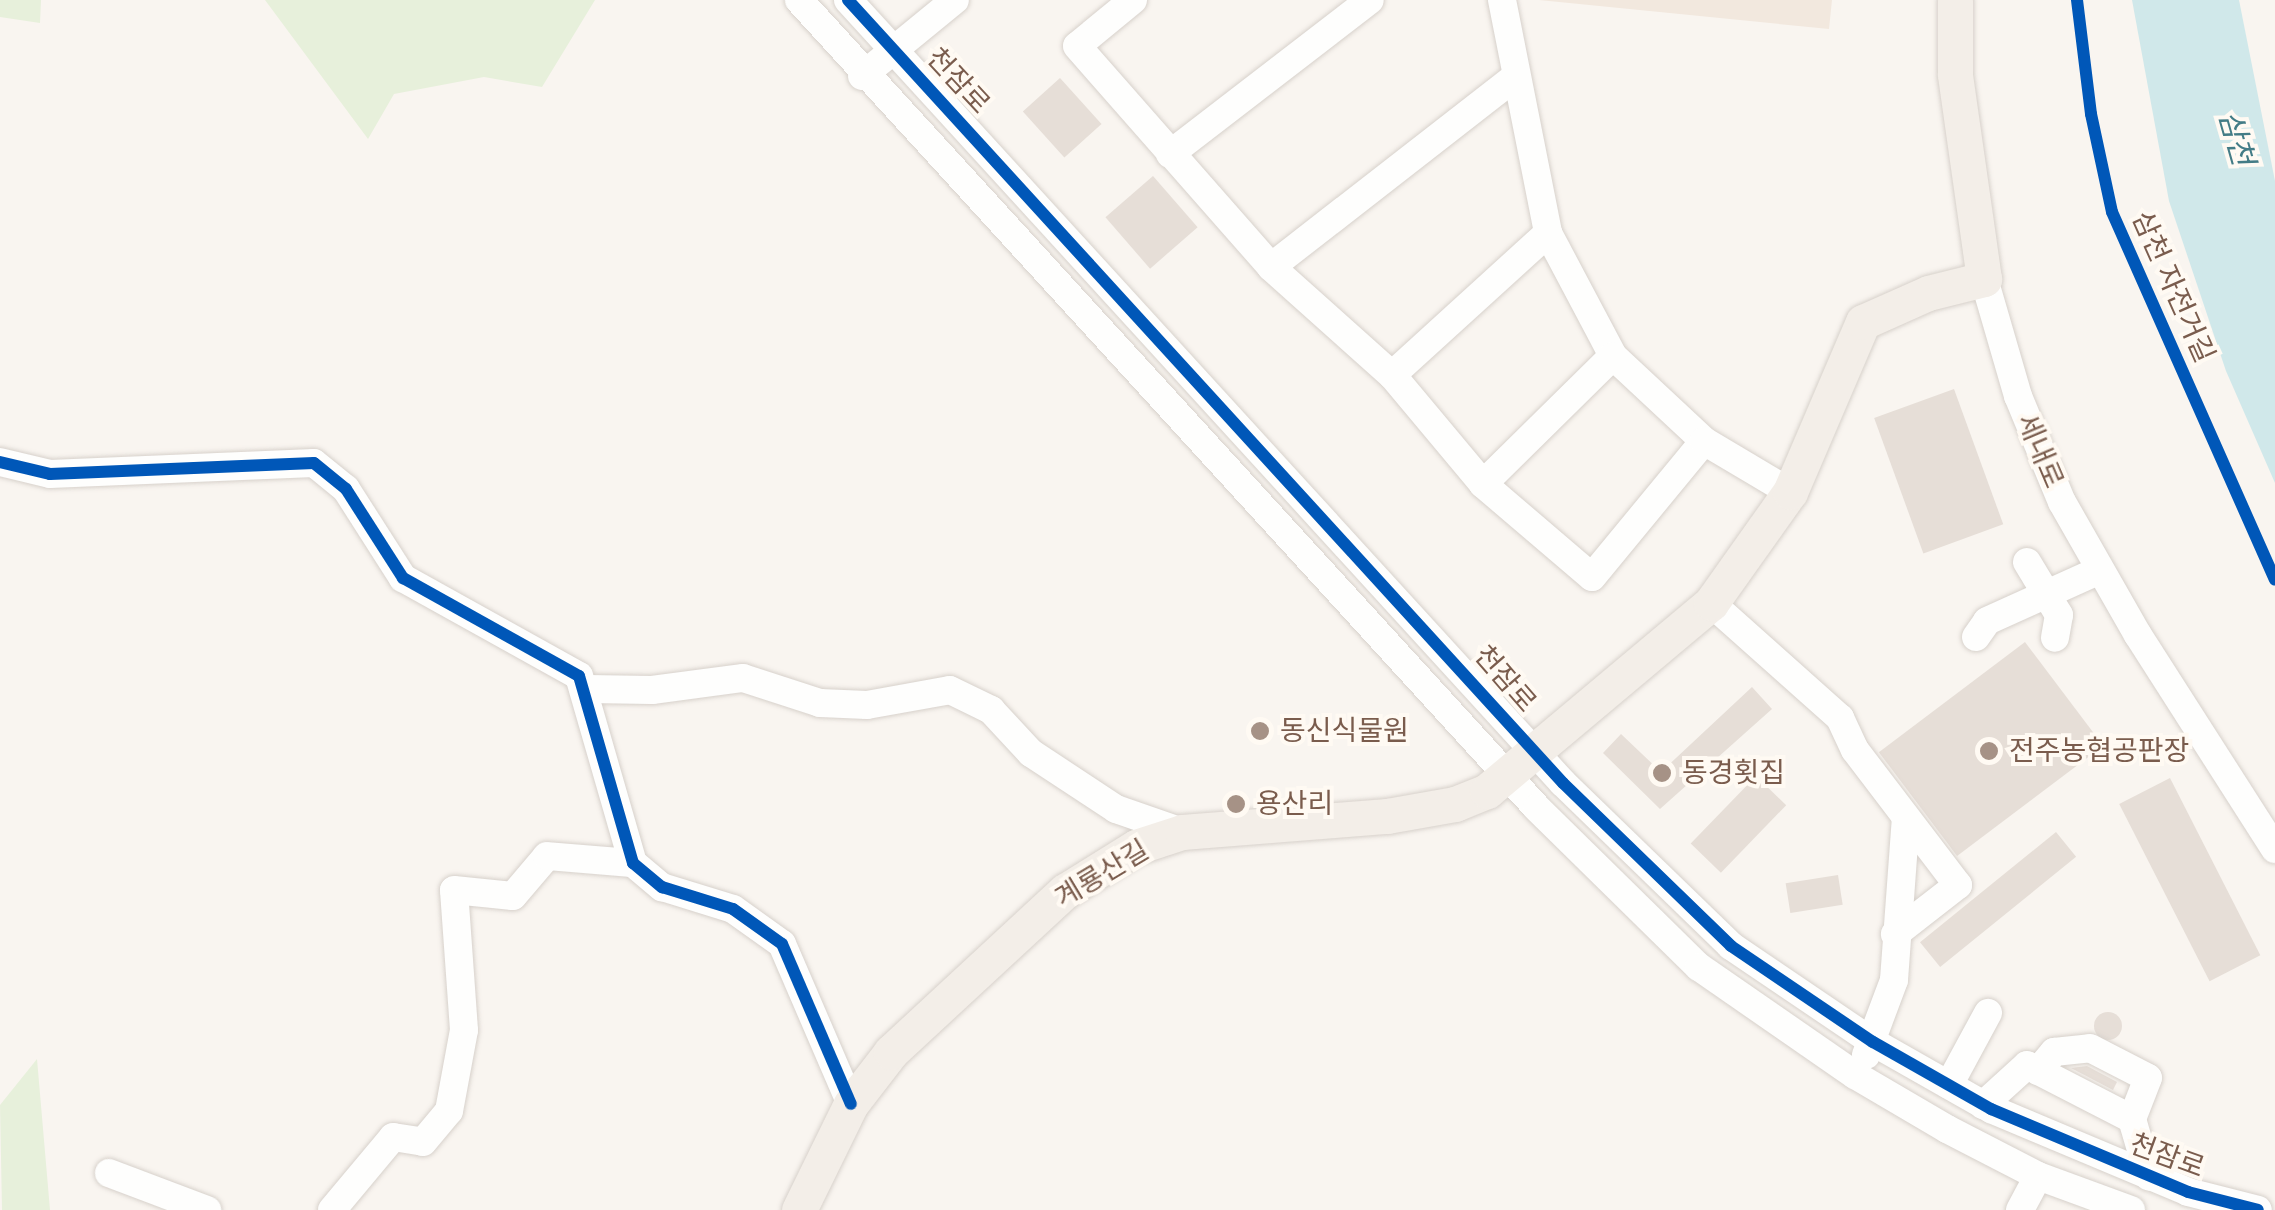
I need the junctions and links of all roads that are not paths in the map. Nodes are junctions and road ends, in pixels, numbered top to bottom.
1 (799, 0) edge
2 (848, 0) edge
3 (955, 0) edge
4 (1134, 0) edge
5 (1370, 0) edge
6 (1502, 0) edge
7 (1955, 0) edge
8 (897, 52) junction
9 (862, 76) junction
10 (1516, 76) junction
11 (1170, 154) junction
12 (1548, 233) junction
13 (1271, 267) junction
14 (1984, 279) junction
15 (1613, 356) junction
16 (1392, 375) junction
17 (1704, 442) junction
18 (0, 462) edge
19 (1483, 484) junction
20 (1790, 492) junction
21 (2028, 562) dead end
22 (2100, 570) junction
23 (2047, 596) junction
24 (1711, 603) junction
25 (1976, 637) dead end
26 (2055, 638) dead end
27 (588, 689) junction
28 (1523, 763) junction
29 (1116, 809) junction
30 (1906, 818) junction
31 (1182, 832) junction
32 (2275, 849) edge
33 (1124, 854) junction
34 (633, 863) junction
35 (1894, 934) junction
36 (1988, 1013) dead end
37 (1872, 1042) junction
38 (2038, 1071) junction
39 (1855, 1075) junction
40 (1949, 1086) junction
41 (851, 1104) junction
42 (1983, 1105) junction
43 (2132, 1119) junction
44 (108, 1173) dead end
45 (2038, 1176) junction
46 (2149, 1177) junction
47 (2275, 1200) edge
48 (2251, 1209) edge
49 (207, 1210) edge
50 (332, 1210) edge
51 (799, 1210) edge
52 (2020, 1210) edge
53 (2131, 1210) edge

1 - 9 street, 천잠로
2 - 8 street, 천잠로
3 - 8 street
4 - 11 street
5 - 11 street
6 - 10 street
7 - 14 main road, 세내로
8 - 9 street
8 - 28 street, 천잠로
9 - 28 street, 천잠로
10 - 12 street
10 - 13 street
11 - 13 street
12 - 15 street
12 - 16 street
13 - 16 street
14 - 20 main road, 천잠로
14 - 22 street, 세내로
15 - 17 street
15 - 19 street
16 - 19 street
17 - 19 street
17 - 20 street
18 - 27 street
20 - 24 main road, 천잠로
21 - 23 street
22 - 23 street
22 - 32 street, 세내로
23 - 25 street
23 - 26 street
24 - 28 main road, 천잠로
24 - 30 street
27 - 29 street
27 - 34 street
28 - 31 main road, 계룡산길
28 - 37 street, 천잠로
28 - 39 street, 천잠로
29 - 31 street
29 - 33 street
30 - 35 street
30 - 35 street
31 - 33 main road, 계룡산길
33 - 41 main road, 계룡산길
34 - 41 street
34 - 50 street
35 - 37 street
36 - 40 street
37 - 39 street
37 - 40 street, 천잠로
38 - 42 street
38 - 43 street
38 - 43 street
39 - 45 street, 천잠로
40 - 42 street, 천잠로
41 - 51 main road, 계룡산길
42 - 46 street, 천잠로
43 - 46 street
44 - 49 street
45 - 52 street
45 - 53 street, 천잠로
46 - 48 street, 천잠로
47 - 48 street

